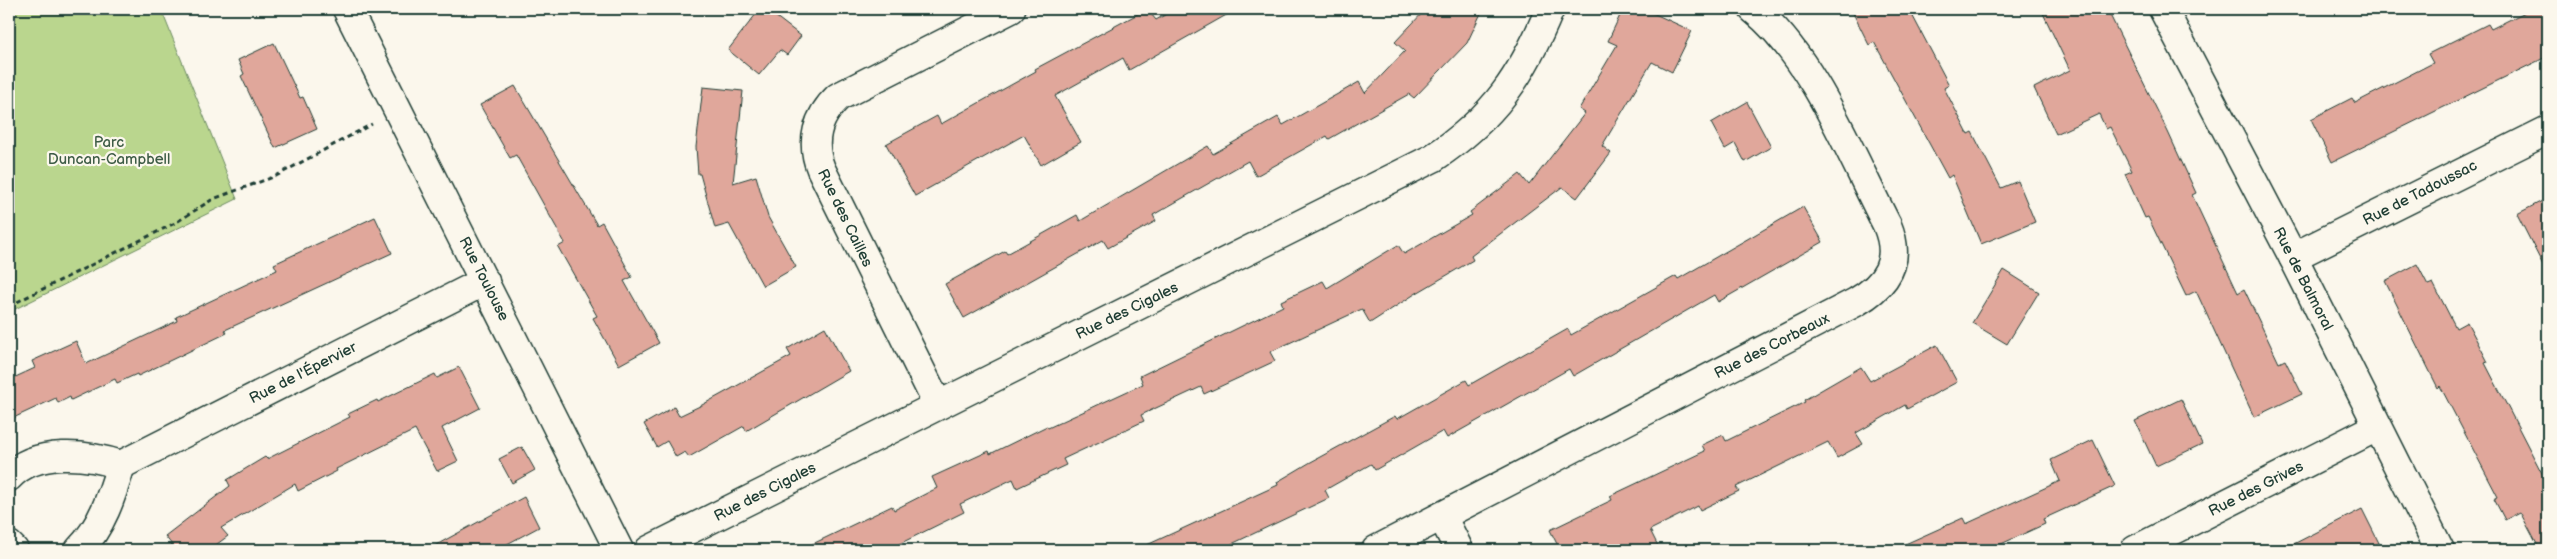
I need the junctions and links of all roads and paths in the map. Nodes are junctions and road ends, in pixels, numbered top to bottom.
1 (348, 9) edge
2 (1011, 9) edge
3 (1550, 9) edge
4 (1753, 9) edge
5 (2163, 9) edge
6 (399, 110) junction
7 (2548, 130) edge
8 (2293, 257) junction
9 (485, 280) junction
10 (9, 306) edge
11 (938, 404) junction
12 (2377, 427) junction
13 (121, 464) junction
14 (9, 477) edge
15 (1442, 516) junction
16 (9, 546) edge
17 (14, 550) edge
18 (79, 550) edge
19 (619, 550) edge
20 (649, 550) edge
21 (1376, 550) edge
22 (1459, 550) edge
23 (2135, 550) edge
24 (2440, 550) edge

1 - 6 street, Rue Toulouse
2 - 11 street, Rue des Cailles
3 - 11 street, Rue des Cigales
4 - 15 street, Rue des Corbeaux
5 - 8 street, Rue de Balmoral
6 - 9 street, Rue Toulouse
6 - 10 path
7 - 8 street, Rue de Tadoussac
8 - 12 street, Rue de Balmoral
9 - 13 street, Rue de l'Épervier
9 - 19 street, Rue Toulouse
11 - 20 street, Rue des Cigales
12 - 23 street, Rue des Grives
12 - 24 street, Rue de Balmoral
13 - 14 street
13 - 18 street
15 - 21 street, Rue des Corbeaux
15 - 22 street
16 - 17 street

